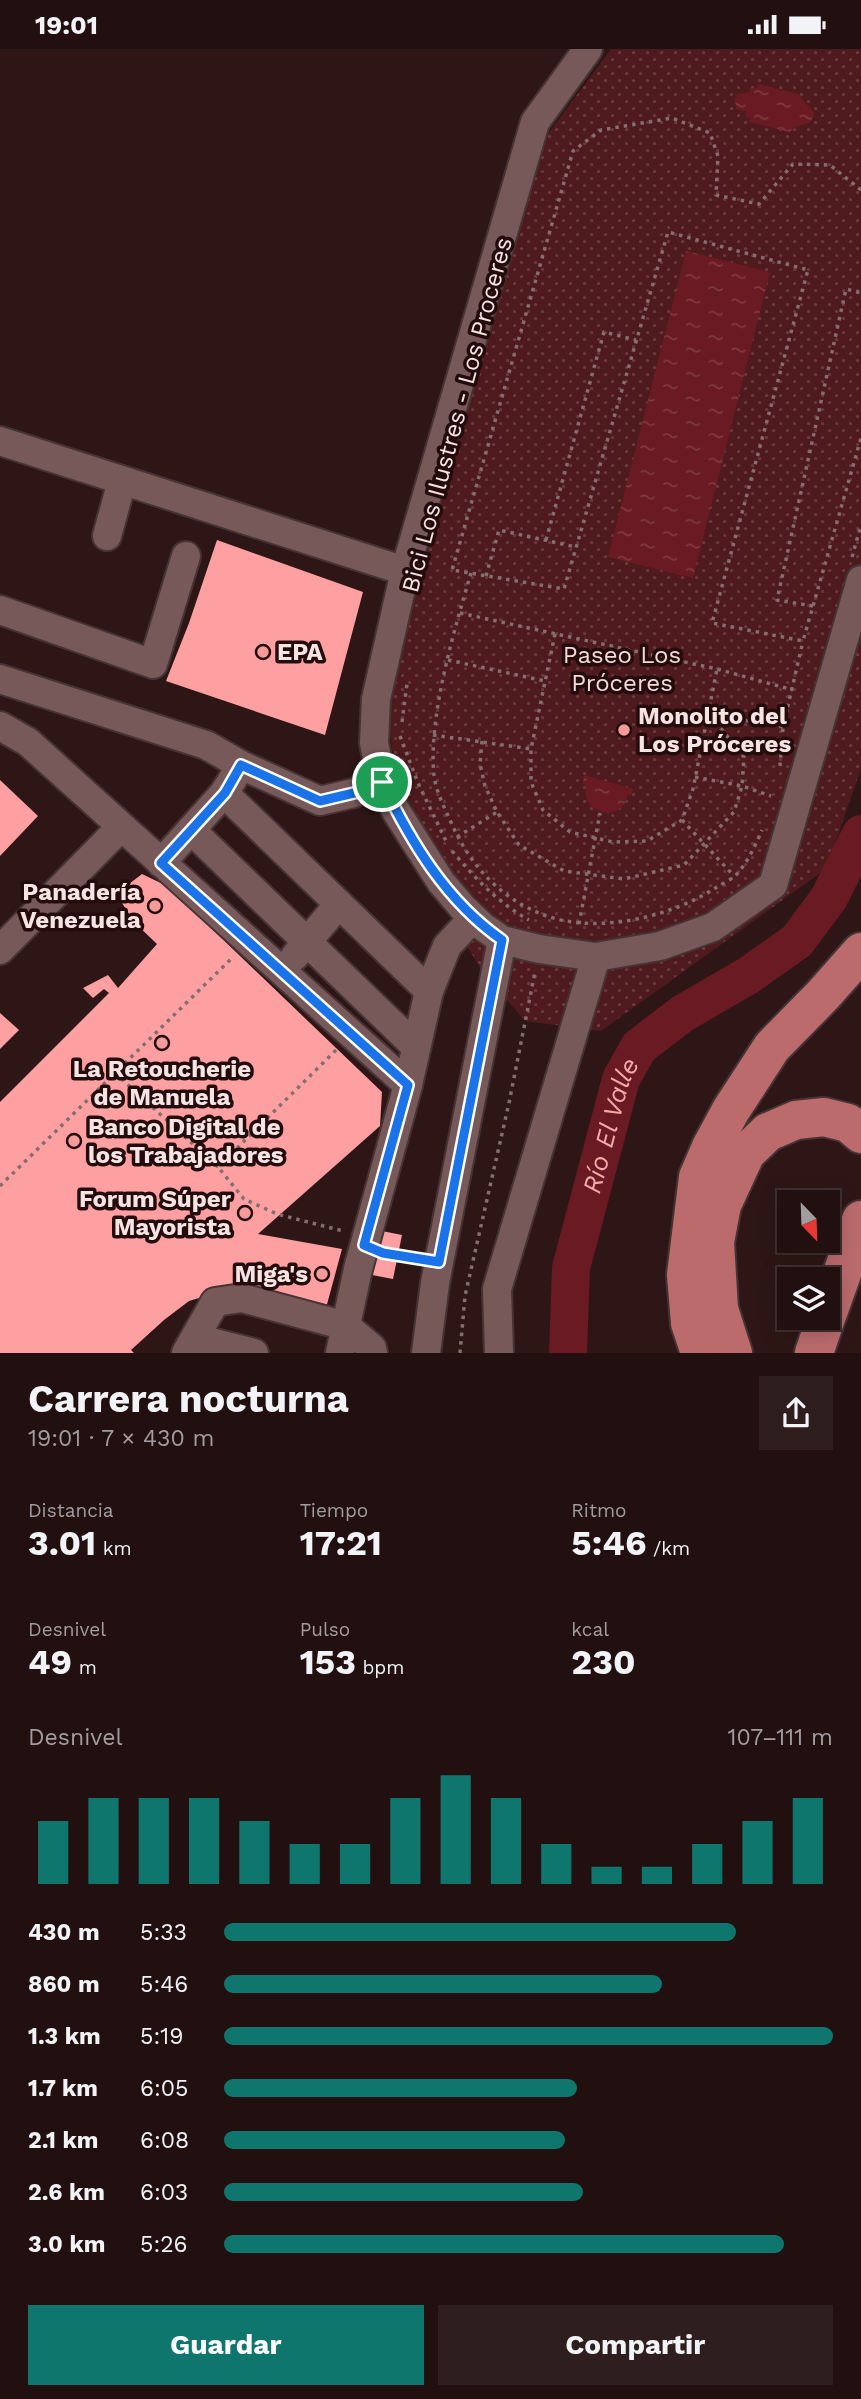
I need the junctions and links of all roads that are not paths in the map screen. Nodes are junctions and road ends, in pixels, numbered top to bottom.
1 (588, 49) edge
2 (0, 441) edge
3 (122, 481) junction
4 (107, 536) dead end
5 (186, 556) dead end
6 (405, 571) junction
7 (855, 572) edge
8 (0, 611) edge
9 (0, 680) edge
10 (0, 726) edge
11 (241, 765) junction
12 (382, 782) junction
13 (225, 793) junction
14 (121, 827) junction
15 (191, 830) junction
16 (161, 863) junction
17 (339, 904) junction
18 (473, 918) junction
19 (502, 940) junction
20 (307, 942) junction
21 (0, 950) edge
22 (861, 952) edge
23 (596, 957) junction
24 (282, 971) junction
25 (429, 992) junction
26 (416, 1047) junction
27 (408, 1085) junction
28 (861, 1134) edge
29 (861, 1220) edge
30 (840, 1279) edge
31 (822, 1330) edge
32 (343, 1339) edge
33 (191, 1345) edge
34 (254, 1353) edge
35 (373, 1353) edge
36 (426, 1353) edge
37 (499, 1353) edge
38 (700, 1353) edge
39 (733, 1353) edge
40 (814, 1353) edge

1 - 6 street
2 - 3 street
3 - 4 street
3 - 6 street
5 - 8 street
6 - 12 street
7 - 23 street
9 - 11 street
10 - 14 street
11 - 12 street
11 - 13 street
12 - 18 street
13 - 15 street
13 - 17 street
14 - 16 street
14 - 21 street
15 - 16 street
15 - 20 street
16 - 24 street
17 - 20 street
17 - 25 street
18 - 19 street
18 - 25 street
19 - 23 street
19 - 36 street
20 - 24 street
20 - 26 street
22 - 38 highway
23 - 37 street
24 - 27 street
25 - 26 street
26 - 27 street
27 - 32 street
28 - 39 highway
29 - 30 highway
31 - 40 highway
32 - 33 street
32 - 35 street
33 - 34 street

